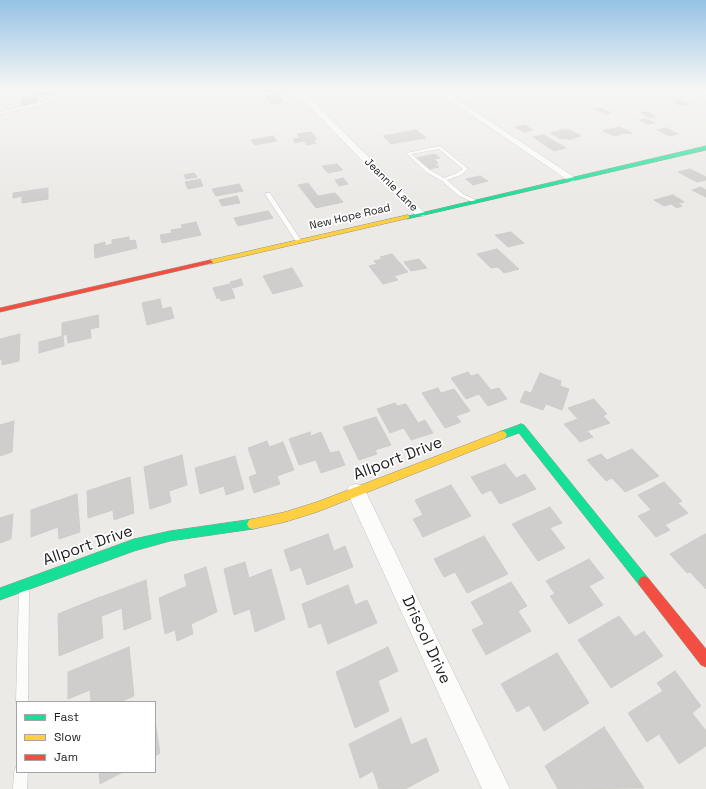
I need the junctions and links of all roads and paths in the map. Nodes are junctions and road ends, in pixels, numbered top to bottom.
1 (332, 125) edge
2 (490, 125) edge
3 (706, 148) edge
4 (572, 179) junction
5 (444, 180) junction
6 (268, 194) dead end
7 (474, 201) junction
8 (420, 214) junction
9 (299, 242) junction
10 (0, 310) edge
11 (356, 492) junction
12 (24, 585) junction
13 (0, 594) edge
14 (706, 660) edge
15 (22, 701) edge
16 (21, 773) edge
17 (20, 789) edge
18 (496, 789) edge

1 - 8 street, Jeannie Lane
2 - 4 street
3 - 4 main road, New Hope Road
4 - 7 main road, New Hope Road
5 - 5 lane
5 - 7 lane
6 - 9 lane
7 - 8 main road, New Hope Road
8 - 9 main road, New Hope Road
9 - 10 main road, New Hope Road
11 - 12 main road, Allport Drive
11 - 14 main road, Allport Drive
11 - 18 street, Driscol Drive
12 - 13 main road, Allport Drive
12 - 15 lane
16 - 17 lane

